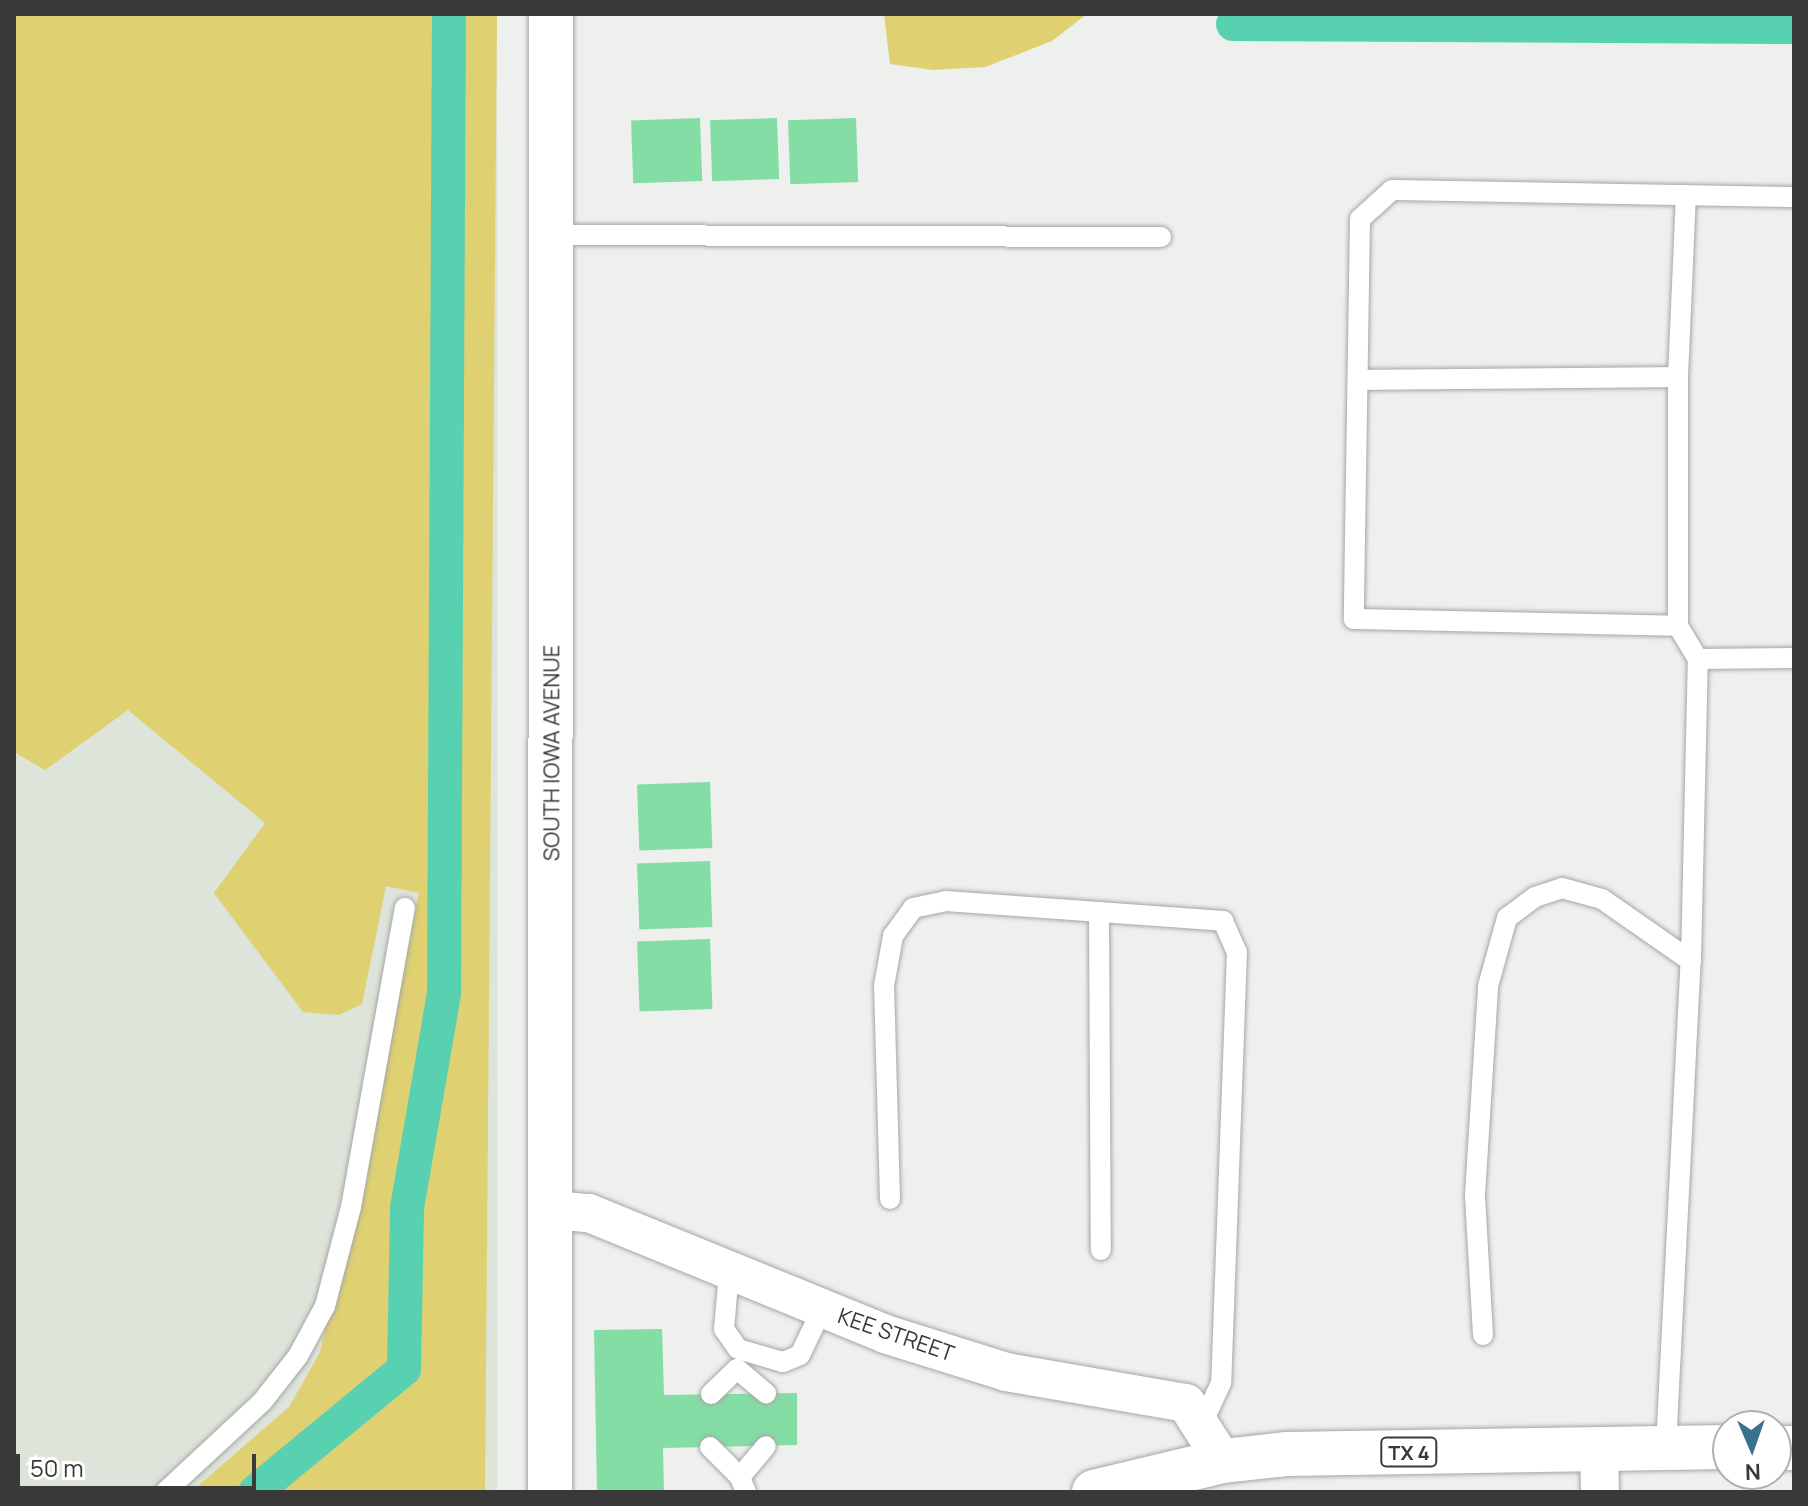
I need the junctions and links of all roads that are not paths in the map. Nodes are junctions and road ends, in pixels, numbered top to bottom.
1 (551, 14) edge
2 (1686, 195) junction
3 (1794, 197) edge
4 (552, 235) junction
5 (1161, 237) dead end
6 (1678, 377) junction
7 (1358, 380) junction
8 (1678, 626) junction
9 (1794, 658) edge
10 (1698, 659) junction
11 (405, 908) dead end
12 (1099, 912) junction
13 (1691, 961) junction
14 (890, 1199) dead end
15 (552, 1210) junction
16 (1101, 1250) dead end
17 (729, 1272) junction
18 (822, 1309) junction
19 (1483, 1335) dead end
20 (737, 1359) junction
21 (766, 1393) dead end
22 (711, 1394) dead end
23 (1212, 1444) junction
24 (766, 1446) dead end
25 (710, 1447) dead end
26 (1599, 1447) junction
27 (1666, 1447) junction
28 (1712, 1447) edge
29 (743, 1484) edge
30 (1146, 1486) edge
31 (165, 1492) edge
32 (550, 1492) edge
33 (1094, 1492) edge
34 (1600, 1492) edge

1 - 4 street, SOUTH IOWA AVENUE
2 - 3 lane
2 - 6 lane
2 - 7 lane
4 - 5 lane
4 - 15 street, SOUTH IOWA AVENUE
6 - 7 lane
6 - 8 lane
7 - 8 lane
8 - 10 lane
9 - 10 lane
10 - 13 lane
11 - 31 lane
12 - 14 lane
12 - 16 lane
12 - 23 lane
13 - 19 lane
13 - 27 lane
15 - 17 street, KEE STREET
15 - 32 street, SOUTH IOWA AVENUE
17 - 18 street, KEE STREET
17 - 20 lane
18 - 20 lane
18 - 23 street, KEE STREET
20 - 21 lane
20 - 22 lane
23 - 26 street, TX 4
23 - 30 street, TX 4
24 - 29 lane
25 - 29 lane
26 - 27 street, TX 4
26 - 34 street
27 - 28 street, TX 4
30 - 33 street, TX 4

